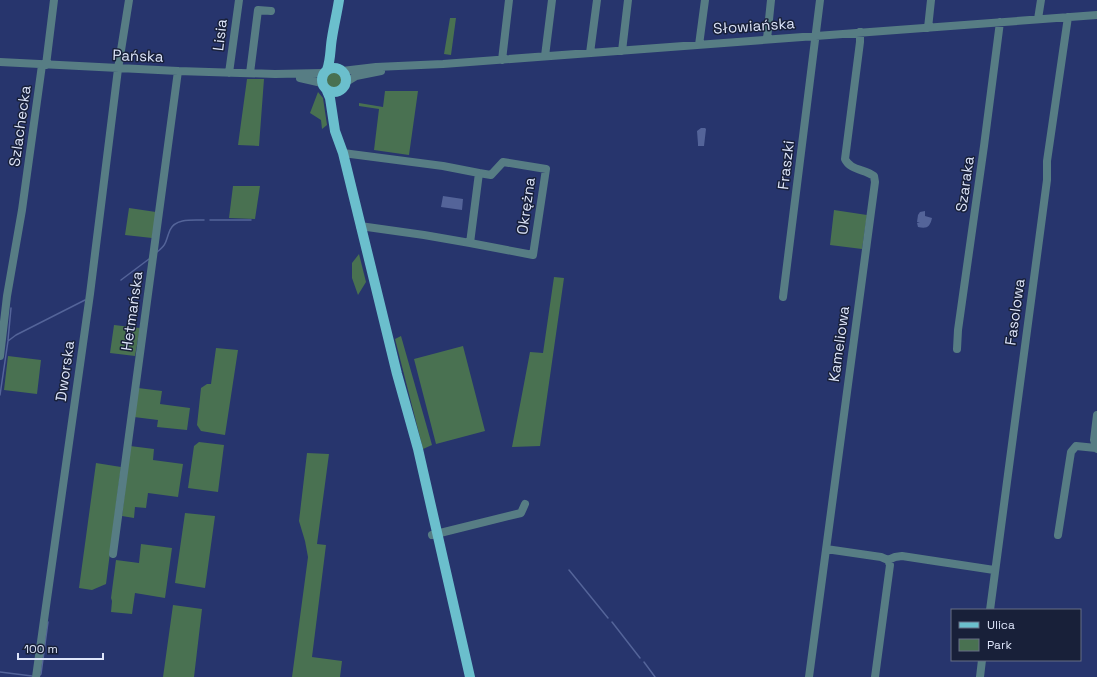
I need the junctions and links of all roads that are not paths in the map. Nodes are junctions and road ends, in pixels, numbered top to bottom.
1 (54, 0) edge
2 (129, 0) edge
3 (239, 0) edge
4 (339, 0) edge
5 (510, 0) edge
6 (552, 0) edge
7 (597, 0) edge
8 (628, 0) edge
9 (705, 0) edge
10 (772, 0) edge
11 (820, 0) edge
12 (931, 0) edge
13 (1041, 0) edge
14 (271, 12) dead end
15 (1097, 15) edge
16 (1068, 17) junction
17 (1038, 19) junction
18 (336, 21) junction
19 (1000, 22) junction
20 (928, 28) junction
21 (860, 32) junction
22 (816, 36) junction
23 (767, 40) junction
24 (699, 45) junction
25 (622, 50) junction
26 (590, 53) junction
27 (545, 56) junction
28 (502, 60) junction
29 (0, 62) edge
30 (44, 65) junction
31 (412, 66) junction
32 (118, 69) junction
33 (340, 70) junction
34 (178, 72) junction
35 (229, 73) junction
36 (250, 73) junction
37 (327, 82) junction
38 (346, 82) junction
39 (343, 154) junction
40 (480, 173) junction
41 (360, 226) junction
42 (470, 243) junction
43 (783, 297) dead end
44 (957, 349) dead end
45 (0, 356) edge
46 (1097, 415) edge
47 (1097, 448) edge
48 (526, 504) dead end
49 (435, 534) junction
50 (1058, 535) dead end
51 (826, 549) junction
52 (112, 554) dead end
53 (888, 560) junction
54 (994, 570) junction
55 (990, 609) edge
56 (982, 661) edge
57 (36, 677) edge
58 (470, 677) edge
59 (809, 677) edge
60 (875, 677) edge
61 (980, 677) edge

1 - 30 street, Szlachecka
2 - 32 street, Dworska
3 - 35 street, Lisia
4 - 18 main road
5 - 28 street
6 - 27 street
7 - 26 street
8 - 25 street
9 - 24 street
10 - 23 street
11 - 22 street, Fraszki
12 - 20 street
13 - 17 street
14 - 36 street
15 - 16 street, Słowiańska
16 - 17 street, Słowiańska
16 - 54 street, Fasolowa
17 - 19 street, Słowiańska
18 - 33 main road
18 - 37 main road
19 - 20 street, Słowiańska
19 - 44 street, Szaraka
20 - 21 street, Słowiańska
21 - 22 street, Słowiańska
21 - 51 street, Kameliowa
22 - 23 street, Słowiańska
22 - 43 street, Fraszki
23 - 24 street, Słowiańska
24 - 25 street, Słowiańska
25 - 26 street, Słowiańska
26 - 27 street, Słowiańska
27 - 28 street, Słowiańska
28 - 31 street, Słowiańska
29 - 30 street, Pańska
30 - 32 street, Pańska
30 - 45 street, Szlachecka
31 - 33 street, Słowiańska
31 - 38 street, Słowiańska
32 - 34 street, Pańska
32 - 57 street, Dworska
33 - 37 main road
33 - 38 main road
34 - 35 street, Pańska
34 - 52 street, Hetmańska
35 - 36 street, Pańska
36 - 37 street, Pańska
37 - 38 main road
37 - 39 main road
39 - 40 street, Okrężna
39 - 41 main road
40 - 42 street
40 - 42 street, Okrężna
41 - 42 street, Okrężna
41 - 49 main road
46 - 47 street
47 - 50 street
48 - 49 street
49 - 58 main road
51 - 53 street
51 - 59 street, Kameliowa
53 - 54 street
53 - 60 street
54 - 55 street, Fasolowa
56 - 61 street

